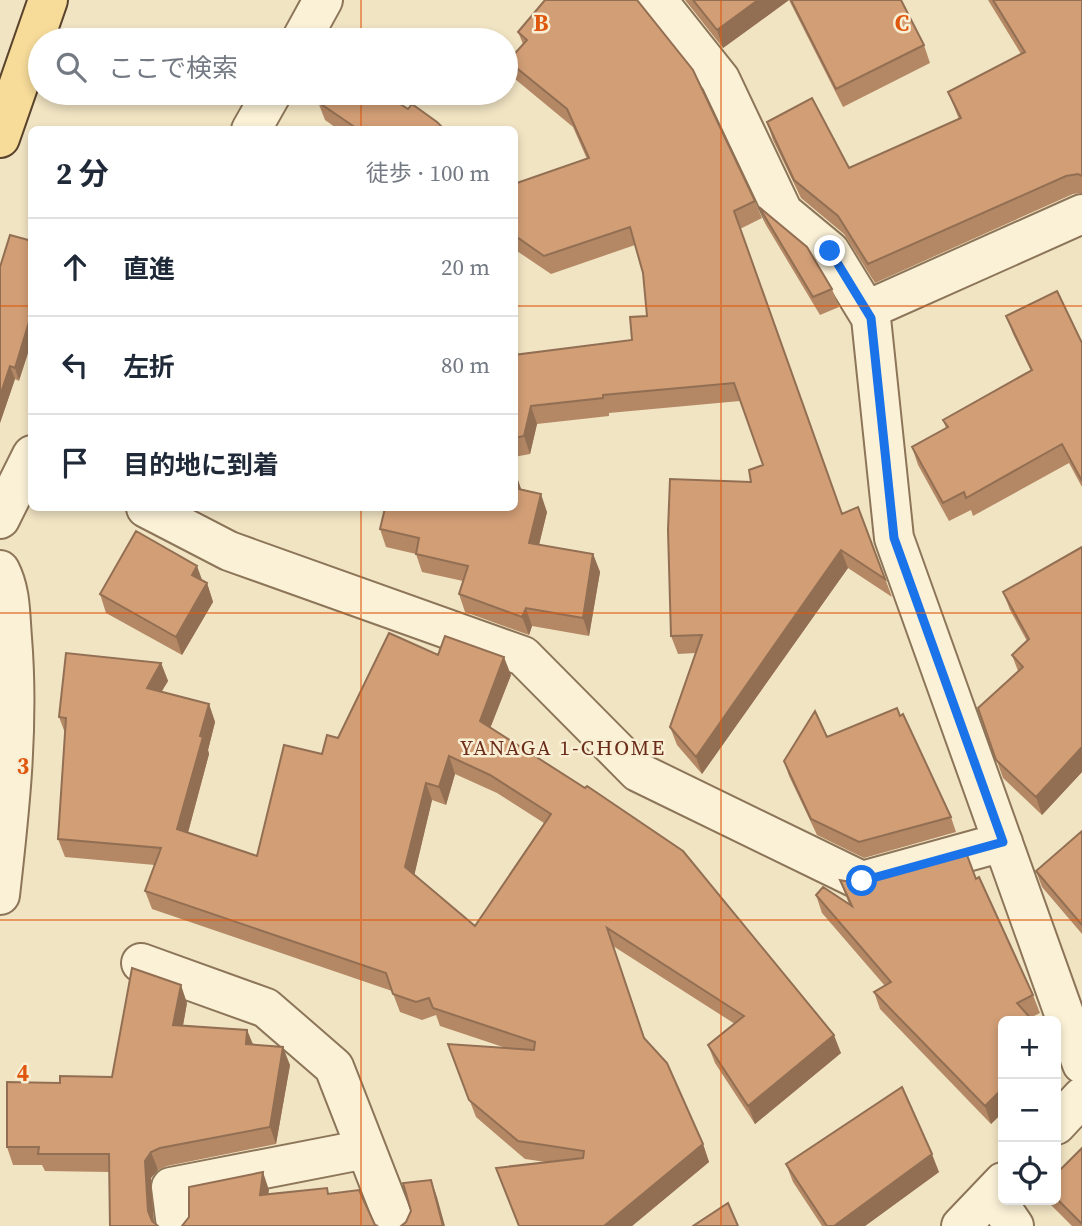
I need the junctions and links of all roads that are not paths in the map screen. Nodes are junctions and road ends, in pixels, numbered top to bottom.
1 (48, 0) edge
2 (323, 0) edge
3 (657, 0) edge
4 (38, 28) edge
5 (308, 28) edge
6 (28, 58) edge
7 (265, 105) edge
8 (253, 126) edge
9 (0, 138) edge
10 (1082, 214) edge
11 (867, 310) junction
12 (28, 463) edge
13 (152, 511) edge
14 (0, 519) edge
15 (0, 570) edge
16 (1003, 842) junction
17 (0, 894) edge
18 (141, 963) dead end
19 (1082, 1064) edge
20 (1082, 1097) edge
21 (1061, 1120) edge
22 (366, 1149) junction
23 (998, 1188) edge
24 (1005, 1205) edge
25 (176, 1226) edge
26 (396, 1226) edge
27 (961, 1226) edge
28 (1014, 1226) edge

1 - 4 main road
2 - 5 street
3 - 11 street
6 - 9 main road
7 - 8 street
10 - 11 street
11 - 16 street
12 - 14 street
13 - 16 street
15 - 17 street
16 - 19 street
18 - 22 street
20 - 21 street
22 - 25 street
22 - 26 street
23 - 27 street
24 - 28 street

